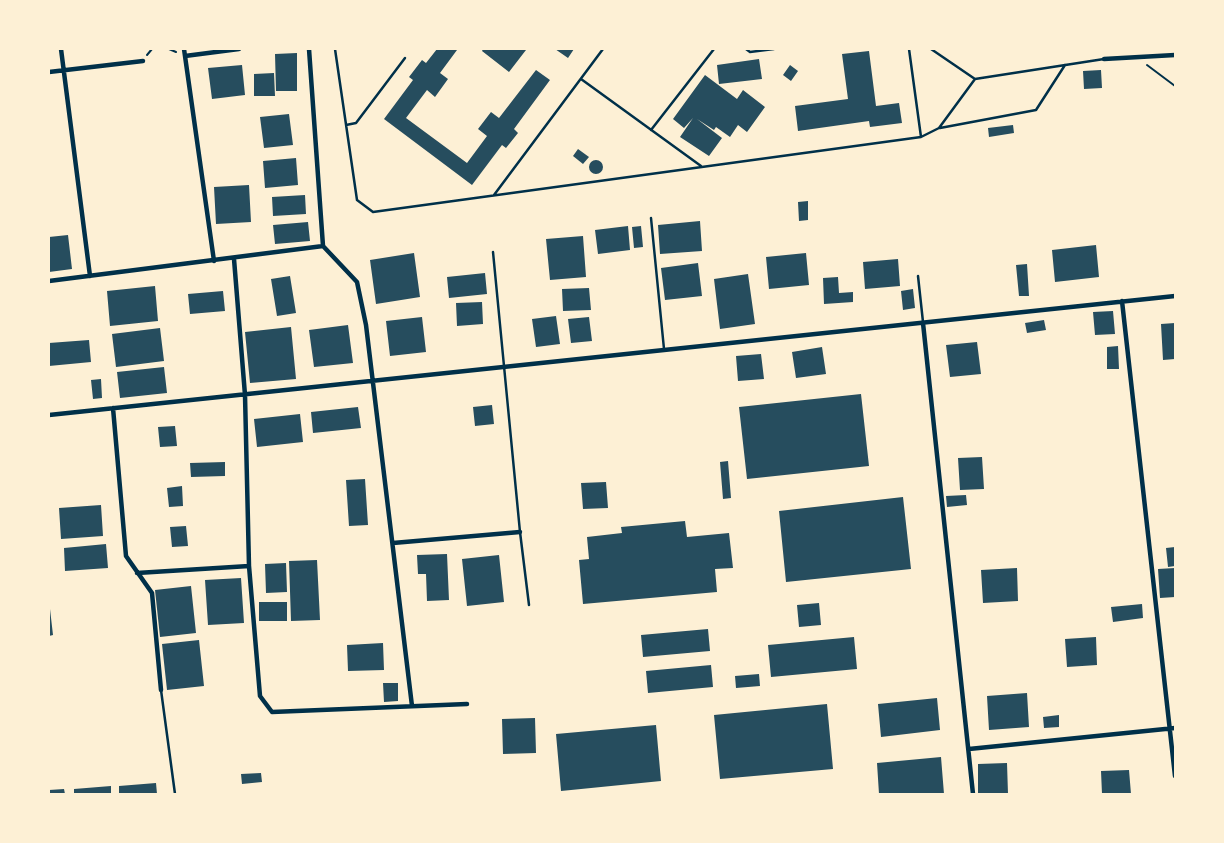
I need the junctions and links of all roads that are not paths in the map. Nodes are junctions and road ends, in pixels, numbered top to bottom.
1 (62, 49) edge
2 (184, 49) edge
3 (239, 49) edge
4 (309, 49) edge
5 (334, 49) edge
6 (603, 49) edge
7 (714, 49) edge
8 (746, 49) edge
9 (774, 49) edge
10 (909, 49) edge
11 (930, 49) edge
12 (1175, 55) edge
13 (185, 56) junction
14 (405, 58) dead end
15 (1104, 59) joint
16 (143, 60) dead end
17 (1064, 65) junction
18 (63, 70) junction
19 (49, 72) edge
20 (581, 79) junction
21 (975, 79) junction
22 (346, 124) junction
23 (939, 128) junction
24 (652, 130) junction
25 (921, 137) junction
26 (702, 167) junction
27 (494, 195) junction
28 (651, 218) dead end
29 (323, 246) junction
30 (493, 252) dead end
31 (234, 259) junction
32 (214, 261) junction
33 (90, 276) junction
34 (918, 276) dead end
35 (49, 281) edge
36 (1175, 296) edge
37 (1122, 302) junction
38 (923, 323) junction
39 (664, 351) junction
40 (505, 368) junction
41 (373, 381) junction
42 (245, 395) junction
43 (113, 408) junction
44 (49, 415) edge
45 (520, 532) junction
46 (393, 543) junction
47 (249, 566) junction
48 (138, 572) junction
49 (529, 606) dead end
50 (161, 690) joint
51 (466, 704) dead end
52 (412, 706) junction
53 (1173, 728) edge
54 (968, 749) junction
55 (1175, 776) edge
56 (175, 794) edge
57 (973, 794) edge

1 - 18 street
2 - 13 street
3 - 13 street
4 - 29 street
5 - 22 lane
6 - 20 lane
7 - 24 lane
8 - 9 lane
10 - 25 lane
11 - 21 lane
12 - 15 street
13 - 32 street
14 - 22 lane
15 - 17 lane
16 - 18 street
17 - 21 lane
17 - 23 lane
18 - 19 street
18 - 33 street
20 - 24 lane
20 - 27 lane
21 - 23 lane
22 - 27 lane
23 - 25 lane
24 - 26 lane
25 - 26 lane
26 - 27 lane
28 - 39 lane
29 - 31 street
29 - 41 street
30 - 40 lane
31 - 32 street
31 - 42 street
32 - 33 street
33 - 35 street
34 - 38 lane
36 - 37 street
37 - 38 street
37 - 53 street
38 - 39 street
38 - 54 street
39 - 40 street
40 - 41 street
40 - 45 lane
41 - 42 street
41 - 46 street
42 - 43 street
42 - 47 street
43 - 44 street
43 - 48 street
45 - 46 street
45 - 49 lane
46 - 52 street
47 - 48 street
47 - 52 street
48 - 50 street
50 - 56 lane
51 - 52 street
53 - 54 street
53 - 55 street
54 - 57 street

